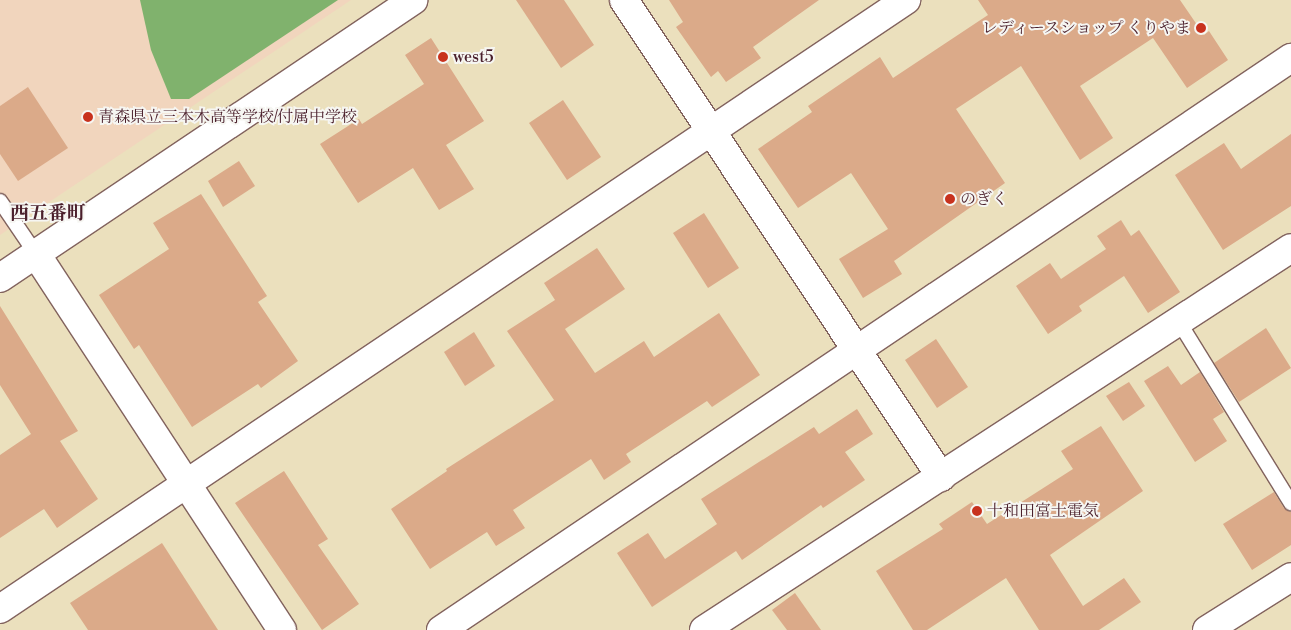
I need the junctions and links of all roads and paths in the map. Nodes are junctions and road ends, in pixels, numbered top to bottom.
1 (413, 0) edge
2 (624, 0) edge
3 (906, 0) edge
4 (1291, 58) edge
5 (711, 130) junction
6 (0, 201) edge
7 (1291, 248) edge
8 (36, 254) junction
9 (0, 278) edge
10 (1179, 322) junction
11 (856, 353) junction
12 (940, 477) junction
13 (184, 486) junction
14 (1291, 503) edge
15 (1291, 577) edge
16 (0, 610) edge
17 (282, 630) edge
18 (441, 630) edge
19 (704, 630) edge
20 (1207, 630) edge

1 - 8 street
2 - 5 street
3 - 5 street
4 - 11 street
5 - 11 street
5 - 13 street
6 - 8 lane
7 - 10 street
8 - 9 street
8 - 13 street
10 - 12 street
10 - 14 lane
11 - 12 street
11 - 18 street
12 - 19 street
13 - 16 street
13 - 17 street
15 - 20 street

